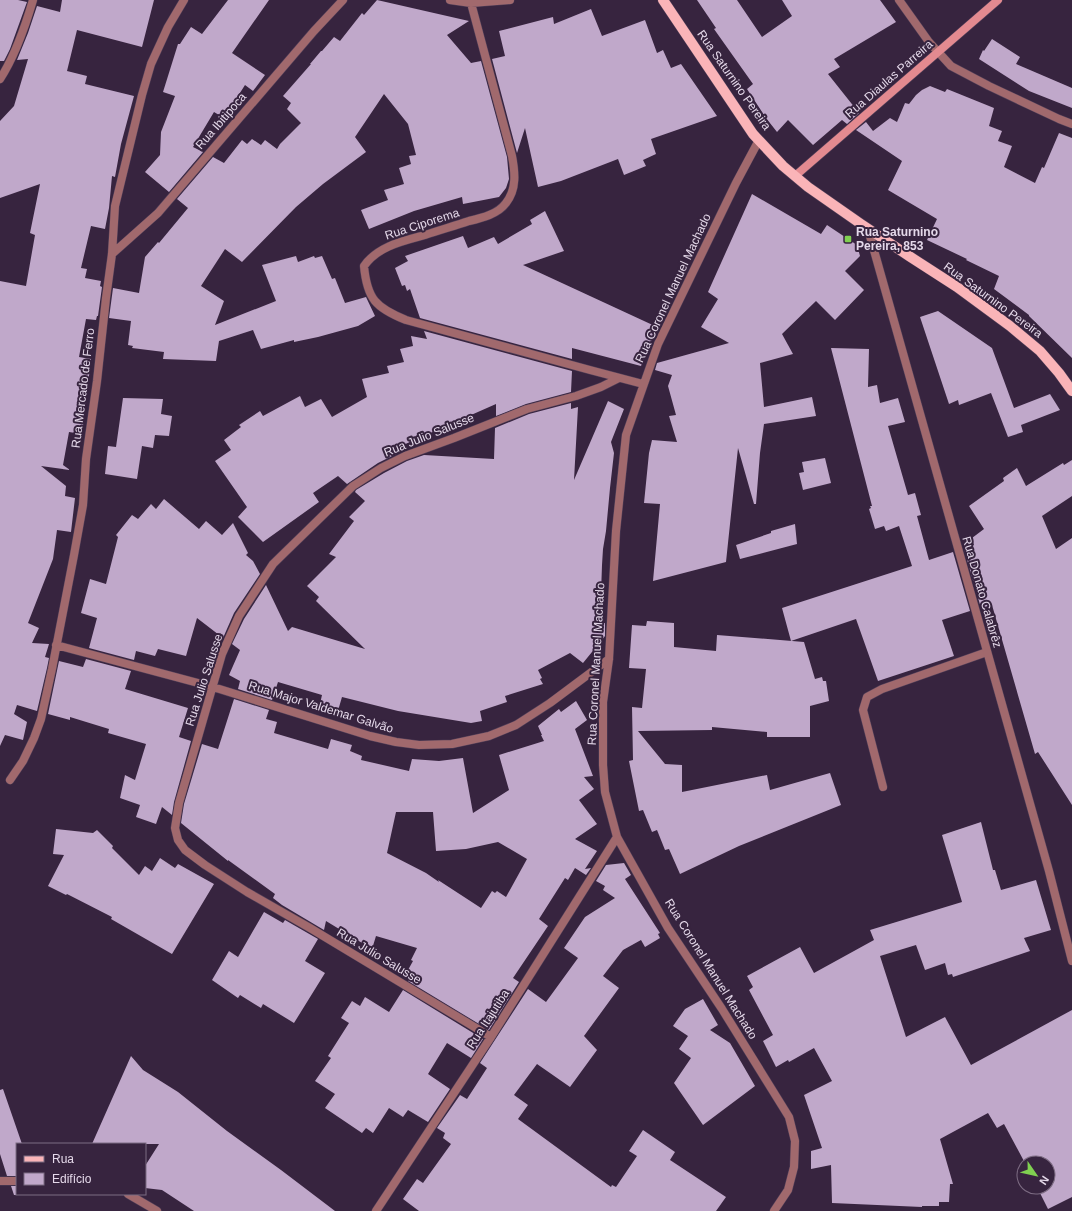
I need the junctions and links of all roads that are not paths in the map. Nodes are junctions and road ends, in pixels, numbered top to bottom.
1 (33, 0) edge
2 (184, 0) edge
3 (343, 0) edge
4 (450, 0) edge
5 (510, 0) edge
6 (663, 0) edge
7 (899, 0) edge
8 (998, 0) edge
9 (471, 3) junction
10 (938, 52) junction
11 (0, 79) edge
12 (1072, 124) edge
13 (759, 140) junction
14 (796, 176) junction
15 (868, 229) junction
16 (112, 254) junction
17 (619, 378) junction
18 (643, 384) junction
19 (1072, 390) edge
20 (56, 645) junction
21 (987, 652) junction
22 (609, 659) junction
23 (213, 687) junction
24 (10, 780) dead end
25 (883, 787) dead end
26 (617, 837) junction
27 (1072, 961) edge
28 (491, 1037) junction
29 (0, 1181) edge
30 (16, 1181) edge
31 (130, 1195) edge
32 (157, 1211) edge
33 (376, 1211) edge
34 (774, 1211) edge

1 - 11 street
2 - 16 street, Rua Mercado de Ferro
3 - 16 street, Rua Ibitipoca
4 - 9 street
5 - 9 street
6 - 13 main road, Rua Saturnino Pereira
7 - 10 street
8 - 10 street, Rua Diaulas Parreira
9 - 17 street, Rua Ciporema
10 - 12 street
10 - 14 street, Rua Diaulas Parreira
13 - 14 main road, Rua Saturnino Pereira
13 - 18 street, Rua Coronel Manuel Machado
14 - 15 main road, Rua Saturnino Pereira
15 - 19 main road, Rua Saturnino Pereira
15 - 21 street, Rua Donato Calabrêz
16 - 20 street, Rua Mercado de Ferro
17 - 18 street, Rua Ciporema
17 - 23 street, Rua Julio Salusse
18 - 22 street, Rua Coronel Manuel Machado
20 - 23 street, Rua Major Valdemar Galvão
20 - 24 street, Rua Mercado de Ferro
21 - 25 street
21 - 27 street, Rua Donato Calabrêz
22 - 23 street, Rua Major Valdemar Galvão
22 - 26 street, Rua Coronel Manuel Machado
23 - 28 street, Rua Julio Salusse
26 - 28 street, Rua Itajutiba
26 - 34 street, Rua Coronel Manuel Machado
28 - 33 street, Rua Itajutiba
29 - 30 street
31 - 32 street

